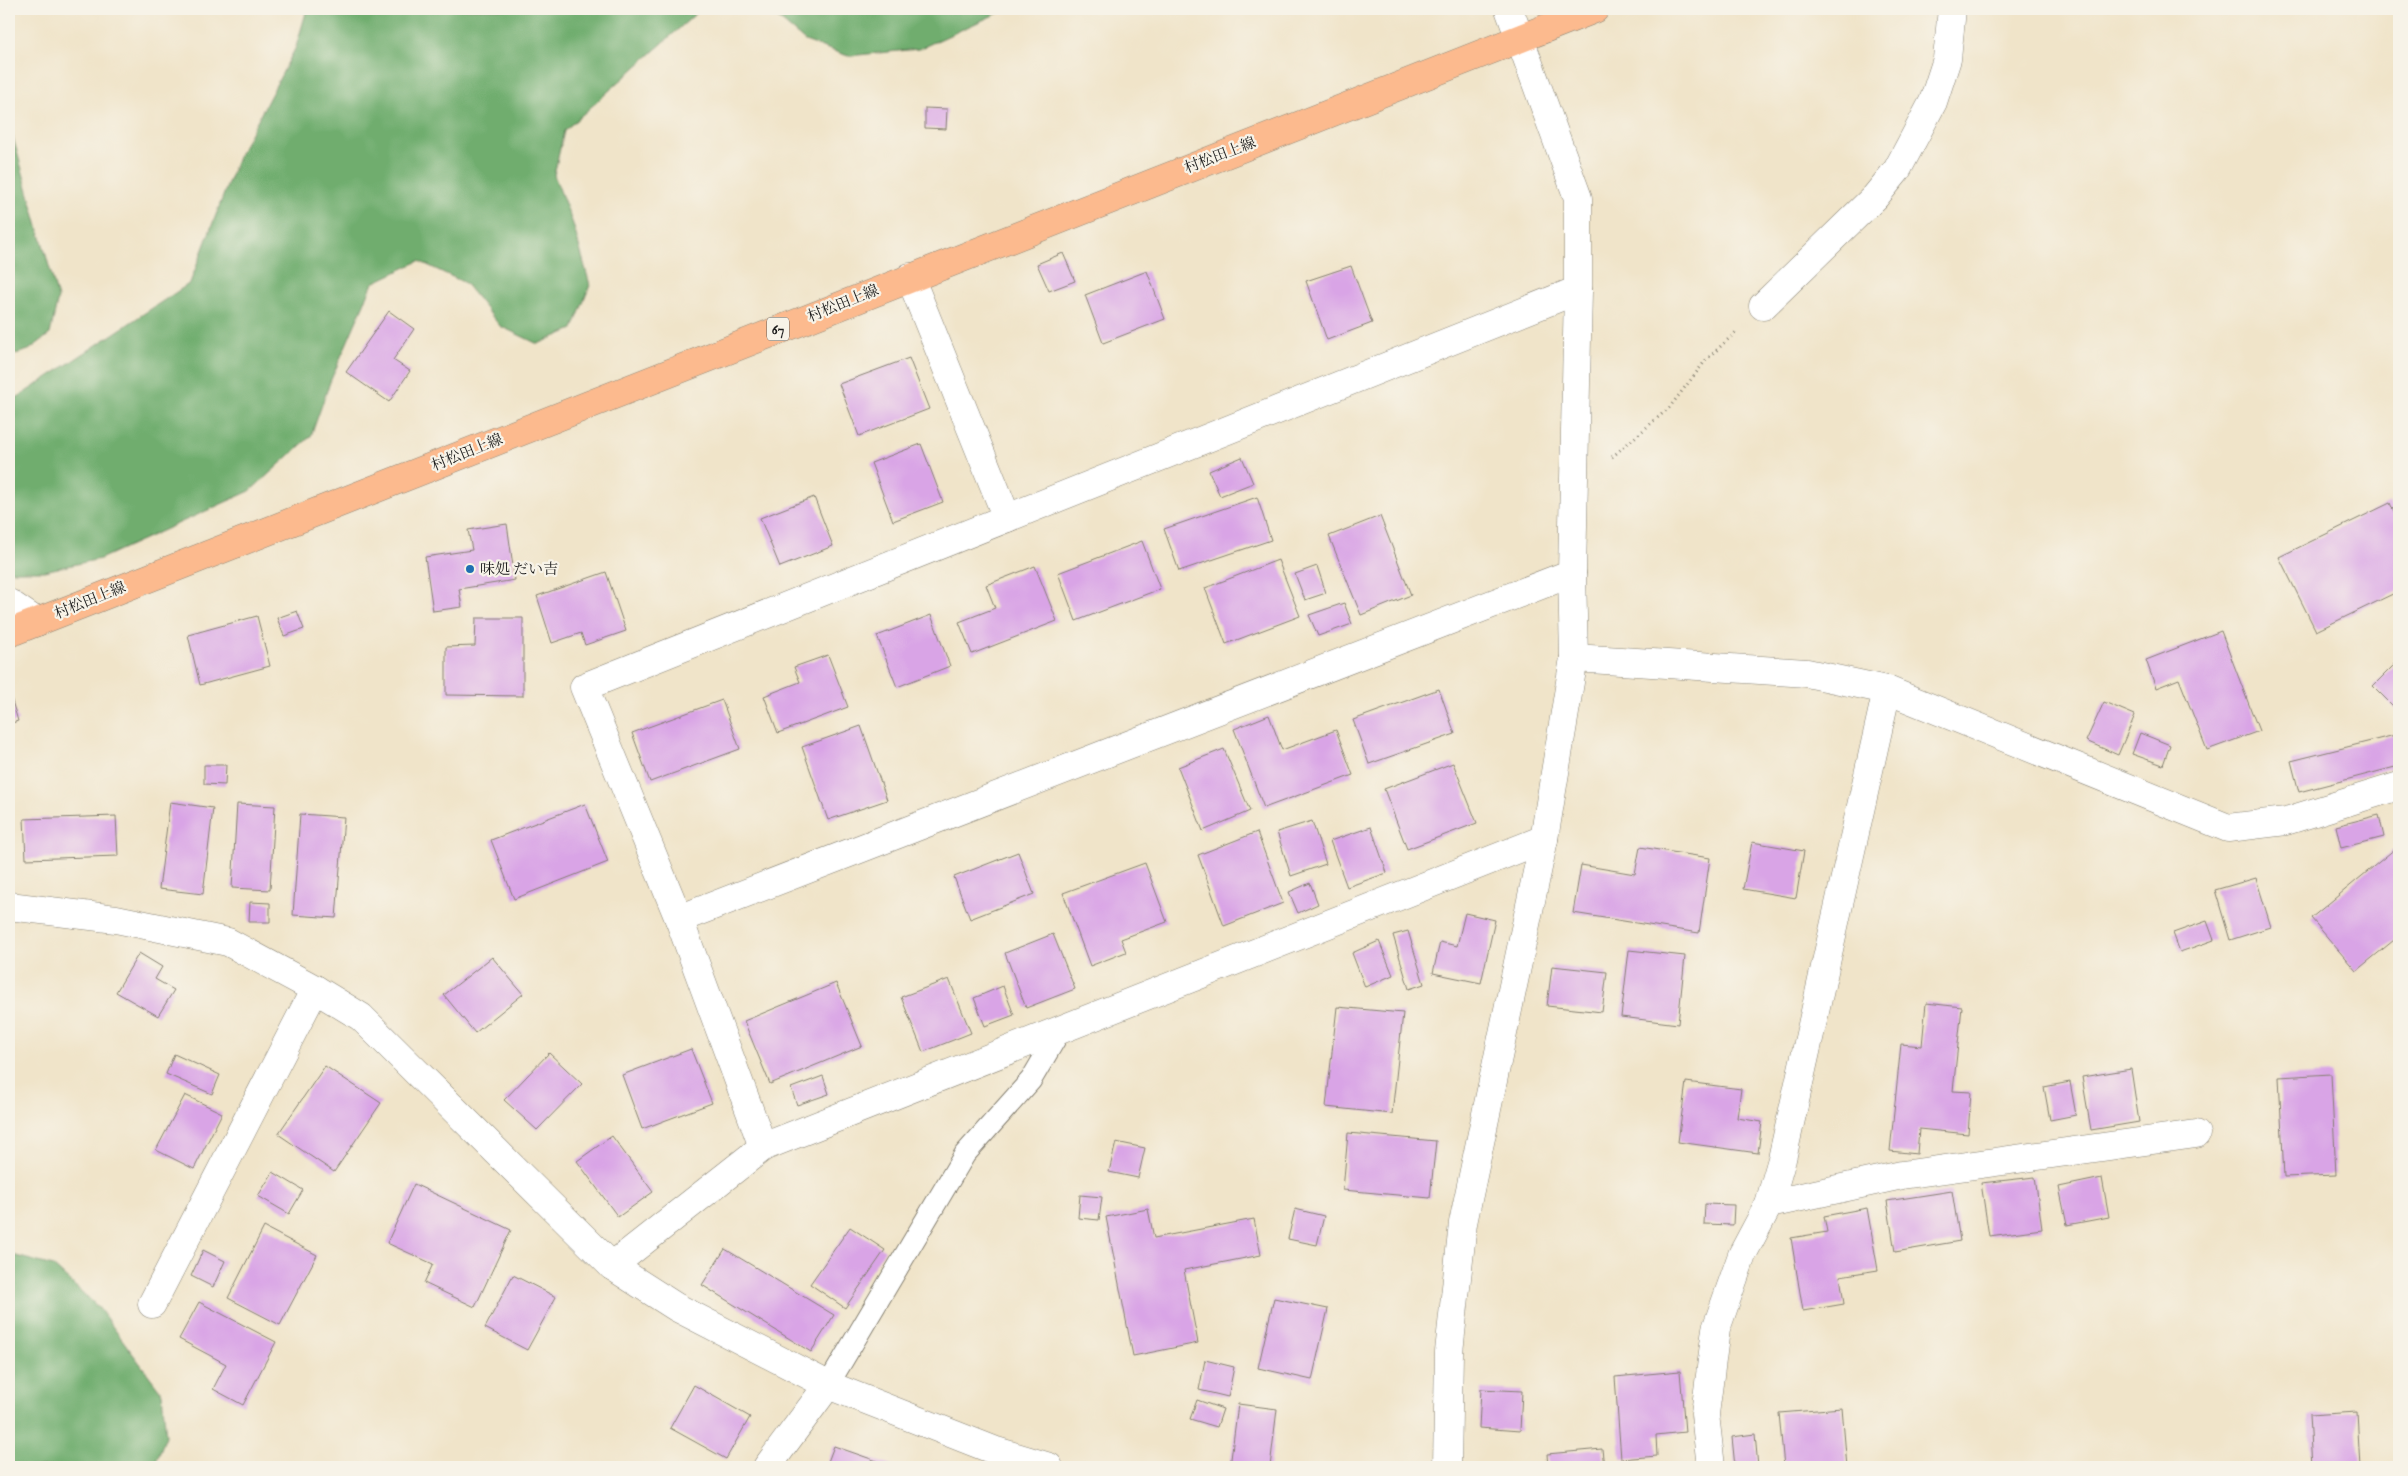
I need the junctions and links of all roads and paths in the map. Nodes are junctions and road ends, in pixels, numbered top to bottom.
1 (1510, 9) edge
2 (1595, 9) edge
3 (1952, 9) edge
4 (1521, 38) junction
5 (910, 277) junction
6 (1578, 290) junction
7 (1763, 306) joint
8 (1574, 489) junction
9 (1007, 518) junction
10 (1572, 573) junction
11 (9, 602) edge
12 (37, 622) junction
13 (9, 633) edge
14 (1574, 658) junction
15 (1887, 690) junction
16 (2399, 786) edge
17 (1544, 839) junction
18 (9, 906) edge
19 (679, 919) junction
20 (315, 989) junction
21 (1061, 1030) junction
22 (2196, 1134) dead end
23 (763, 1148) junction
24 (1769, 1204) junction
25 (612, 1266) junction
26 (152, 1304) dead end
27 (828, 1385) junction
28 (767, 1467) edge
29 (1049, 1467) edge
30 (1447, 1467) edge
31 (1711, 1467) edge

1 - 4 street
2 - 4 main road, 村松田上線 / 67
3 - 7 street
4 - 5 main road, 村松田上線 / 67
4 - 6 street
5 - 9 street
5 - 12 main road, 村松田上線 / 67
6 - 8 street
6 - 9 street
7 - 8 path
8 - 10 street
9 - 19 street
10 - 14 street
10 - 19 street
11 - 12 street
12 - 13 main road, 村松田上線 / 67
14 - 15 street
14 - 17 street
15 - 16 street
15 - 24 street
17 - 21 street
17 - 30 street
18 - 20 street
19 - 23 street
20 - 25 street
20 - 26 street
21 - 23 street
21 - 27 lane
22 - 24 street
23 - 25 street
24 - 31 street
25 - 27 street
27 - 28 street
27 - 29 street

